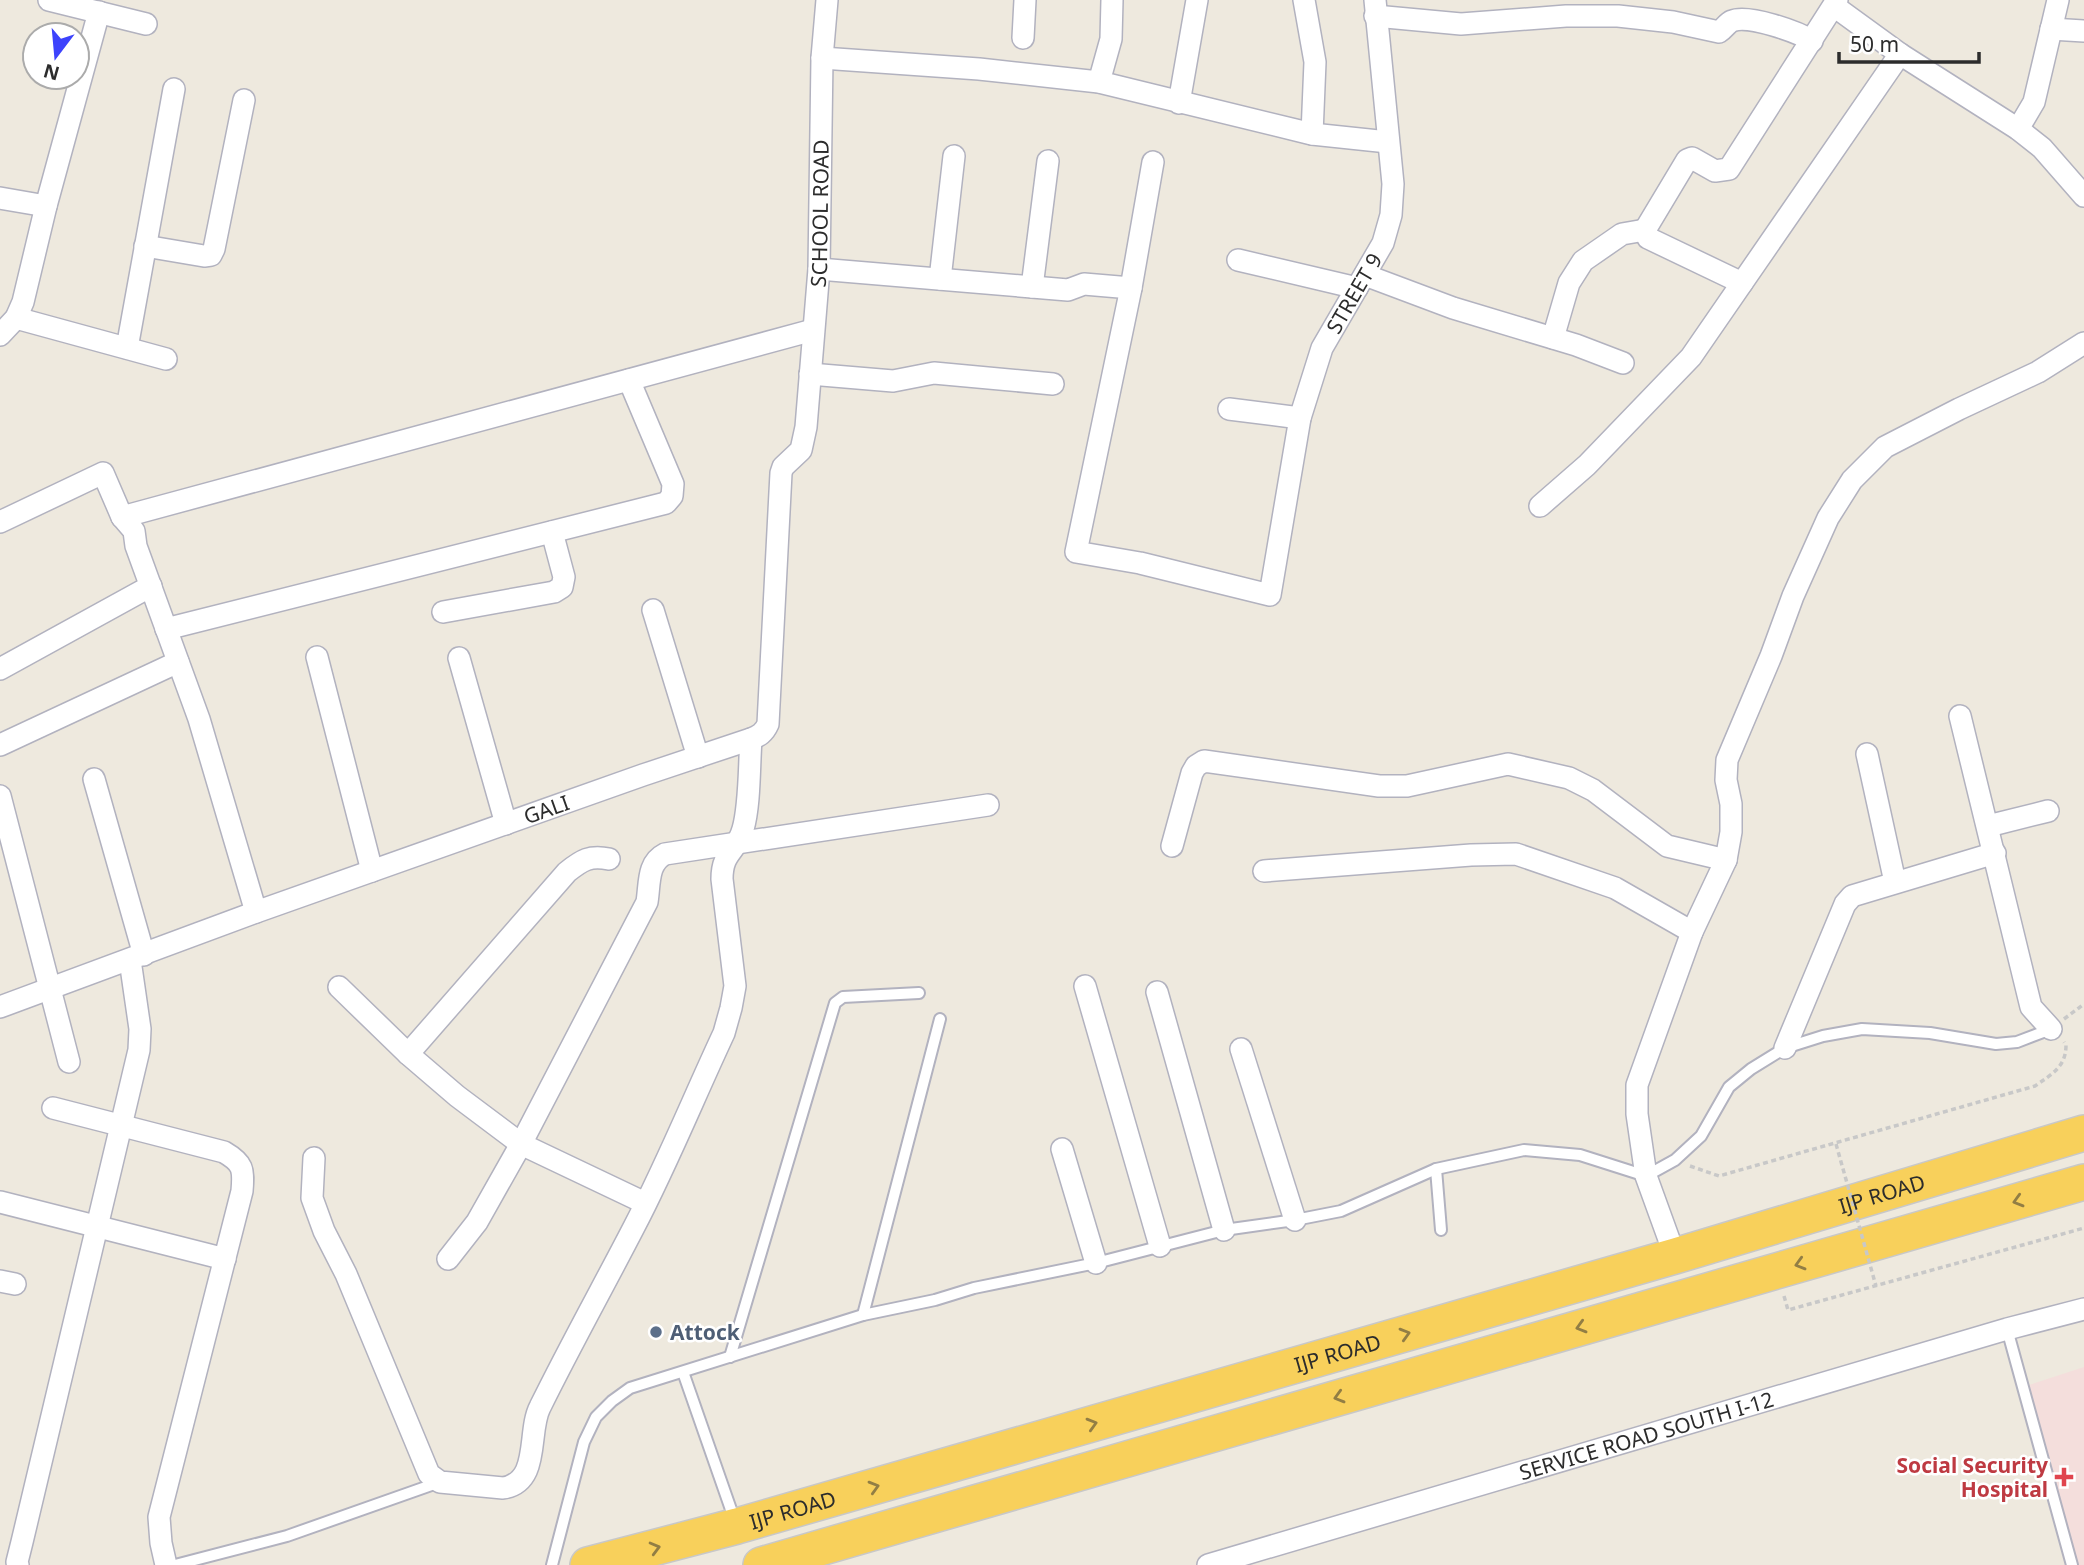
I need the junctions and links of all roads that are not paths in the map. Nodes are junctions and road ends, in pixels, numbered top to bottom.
1 (49, 0) edge
2 (827, 0) edge
3 (1025, 0) edge
4 (1112, 0) edge
5 (1196, 0) edge
6 (1304, 0) edge
7 (2058, 0) edge
8 (1836, 3) edge
9 (92, 7) edge
10 (1375, 8) edge
11 (146, 24) dead end
12 (2051, 29) junction
13 (2084, 32) edge
14 (1023, 38) dead end
15 (1812, 41) junction
16 (1900, 54) junction
17 (822, 58) junction
18 (1099, 82) junction
19 (174, 89) dead end
20 (244, 100) dead end
21 (1179, 103) junction
22 (2018, 128) junction
23 (1312, 134) junction
24 (1388, 142) junction
25 (954, 156) dead end
26 (1048, 161) dead end
27 (1153, 162) dead end
28 (2084, 196) edge
29 (0, 198) edge
30 (46, 206) junction
31 (1645, 230) junction
32 (145, 246) junction
33 (1238, 260) dead end
34 (819, 269) junction
35 (940, 279) junction
36 (1361, 281) junction
37 (1742, 283) junction
38 (1032, 287) junction
39 (1131, 288) junction
40 (16, 318) junction
41 (813, 330) junction
42 (0, 335) edge
43 (1553, 338) junction
44 (2084, 343) edge
45 (127, 348) junction
46 (166, 359) dead end
47 (1623, 363) dead end
48 (810, 374) junction
49 (629, 380) junction
50 (1053, 384) dead end
51 (1229, 409) dead end
52 (1300, 418) junction
53 (1540, 506) dead end
54 (122, 517) junction
55 (0, 522) edge
56 (552, 532) junction
57 (150, 586) junction
58 (653, 610) dead end
59 (443, 612) dead end
60 (166, 629) junction
61 (317, 657) dead end
62 (459, 657) dead end
63 (178, 663) junction
64 (0, 669) edge
65 (1960, 716) dead end
66 (751, 739) junction
67 (0, 745) edge
68 (1867, 754) dead end
69 (698, 757) junction
70 (94, 779) dead end
71 (0, 796) edge
72 (988, 806) dead end
73 (2048, 811) dead end
74 (506, 824) junction
75 (1988, 826) junction
76 (738, 844) junction
77 (1172, 846) dead end
78 (1995, 853) junction
79 (609, 859) dead end
80 (1726, 860) junction
81 (372, 871) junction
82 (1264, 871) dead end
83 (1895, 883) junction
84 (256, 912) junction
85 (1692, 932) junction
86 (137, 958) junction
87 (1085, 986) dead end
88 (339, 987) dead end
89 (49, 989) junction
90 (1157, 992) dead end
91 (919, 993) dead end
92 (0, 1007) edge
93 (940, 1019) dead end
94 (2051, 1029) joint
95 (1785, 1048) junction
96 (1241, 1049) dead end
97 (408, 1054) junction
98 (69, 1062) dead end
99 (53, 1108) dead end
100 (120, 1126) junction
101 (2084, 1133) edge
102 (521, 1144) junction
103 (1062, 1149) dead end
104 (314, 1158) dead end
105 (1436, 1169) junction
106 (1646, 1176) junction
107 (2084, 1182) edge
108 (0, 1202) edge
109 (645, 1203) junction
110 (1295, 1220) junction
111 (96, 1227) junction
112 (1224, 1230) junction
113 (1441, 1230) dead end
114 (1160, 1246) junction
115 (1675, 1256) junction
116 (225, 1259) junction
117 (448, 1259) dead end
118 (1096, 1263) junction
119 (2084, 1309) edge
120 (863, 1315) junction
121 (2007, 1329) junction
122 (730, 1357) junction
123 (683, 1372) junction
124 (440, 1482) junction
125 (737, 1526) junction
126 (18, 1565) edge
127 (166, 1565) edge
128 (175, 1565) edge
129 (552, 1565) edge
130 (589, 1565) edge
131 (761, 1565) edge
132 (1208, 1565) edge
133 (2072, 1565) edge

1 - 9 street
2 - 17 street, SCHOOL ROAD
3 - 14 street
4 - 18 street
5 - 21 street
6 - 23 street
7 - 12 street
8 - 15 street
8 - 16 street
9 - 11 street
9 - 30 street
10 - 15 street
10 - 24 street, STREET 9
12 - 13 street
12 - 22 street
15 - 31 street
16 - 22 street
16 - 37 street
17 - 18 street
17 - 34 street, SCHOOL ROAD
18 - 21 street
19 - 32 street
20 - 32 street
21 - 23 street
22 - 28 street
23 - 24 street
24 - 36 street, STREET 9
25 - 35 street
26 - 38 street
27 - 39 street
29 - 30 street
30 - 40 street
31 - 37 street
31 - 43 street
32 - 45 street
33 - 36 street
34 - 35 street
34 - 41 street, SCHOOL ROAD
35 - 38 street
36 - 43 street
36 - 52 street, STREET 9
37 - 53 street
38 - 39 street
39 - 52 street, STREET 9
40 - 42 street
40 - 45 street
41 - 48 street, SCHOOL ROAD
41 - 49 street
43 - 47 street
44 - 80 street
45 - 46 street
48 - 50 street
48 - 66 street, SCHOOL ROAD
49 - 54 street
49 - 56 street
51 - 52 street
54 - 55 street
54 - 57 street
56 - 59 street
56 - 60 street
57 - 60 street
57 - 64 street
58 - 69 street
60 - 63 street
61 - 81 street
62 - 74 street
63 - 67 street
63 - 84 street
65 - 75 street
66 - 69 street, GALI
66 - 76 street
68 - 83 street
69 - 74 street, GALI
70 - 86 street
71 - 89 street
72 - 76 street
73 - 75 street
74 - 81 street, GALI
75 - 78 street
76 - 102 street
76 - 109 street
77 - 80 street
78 - 83 street
78 - 94 street
79 - 97 street
80 - 85 street
81 - 84 street, GALI
82 - 85 street
83 - 95 street
84 - 86 street, GALI
85 - 106 street
86 - 89 street, GALI
86 - 100 street
87 - 114 street
88 - 97 street
89 - 92 street, GALI
89 - 98 street
90 - 112 street
91 - 122 lane
93 - 120 lane
94 - 95 lane
95 - 106 lane
96 - 110 street
97 - 102 street
99 - 100 street
100 - 111 street
100 - 116 street
101 - 115 highway, IJP ROAD
102 - 109 street
102 - 117 street
103 - 118 street
104 - 124 street
105 - 106 lane
105 - 110 lane
105 - 113 lane
106 - 115 street
107 -> 131 highway, IJP ROAD
108 - 111 street
109 - 124 street
110 - 112 lane
111 - 116 street
111 - 126 street
112 - 114 lane
114 - 118 lane
125 -> 115 highway, IJP ROAD
116 - 127 street
118 - 120 lane
119 - 121 street, SERVICE ROAD SOUTH I-12
120 - 122 lane
121 - 132 street, SERVICE ROAD SOUTH I-12
121 - 133 lane
122 - 123 lane
123 - 125 lane
123 - 129 lane
124 - 128 lane
130 -> 125 highway, IJP ROAD

